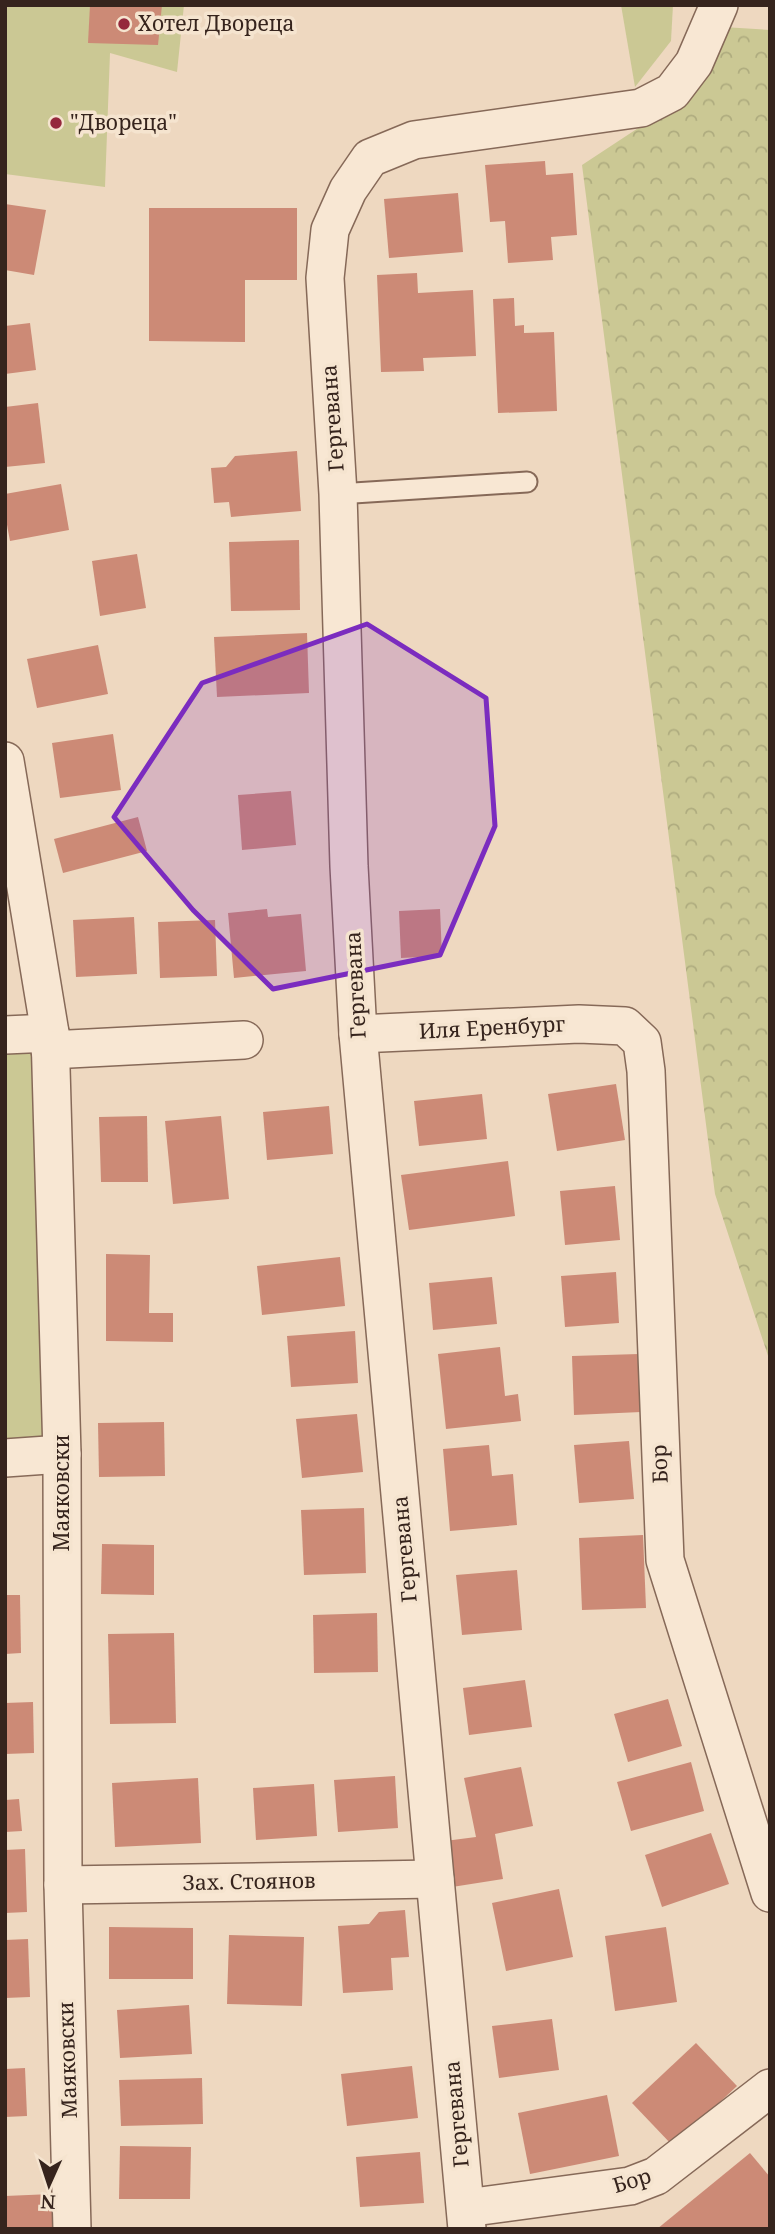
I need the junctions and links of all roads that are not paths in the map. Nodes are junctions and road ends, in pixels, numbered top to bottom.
1 (719, 5) edge
2 (527, 482) dead end
3 (338, 494) junction
4 (5, 761) edge
5 (625, 1026) joint
6 (358, 1034) junction
7 (5, 1035) edge
8 (244, 1040) dead end
9 (50, 1041) junction
10 (62, 1454) junction
11 (5, 1458) edge
12 (435, 1879) junction
13 (63, 1885) junction
14 (770, 1893) edge
15 (770, 2088) edge
16 (467, 2219) edge
17 (72, 2229) edge

1 - 3 street, Гергевана
2 - 3 lane
3 - 6 street, Гергевана
4 - 9 street, Маяковски
5 - 6 street, Иля Еренбург
5 - 14 street, Бор
6 - 12 street, Гергевана
7 - 9 street
8 - 9 street
9 - 10 street, Маяковски
10 - 11 street
10 - 13 street, Маяковски
12 - 13 street, Зах. Стоянов
12 - 16 street, Гергевана
13 - 17 street, Маяковски
15 - 16 street, Бор

